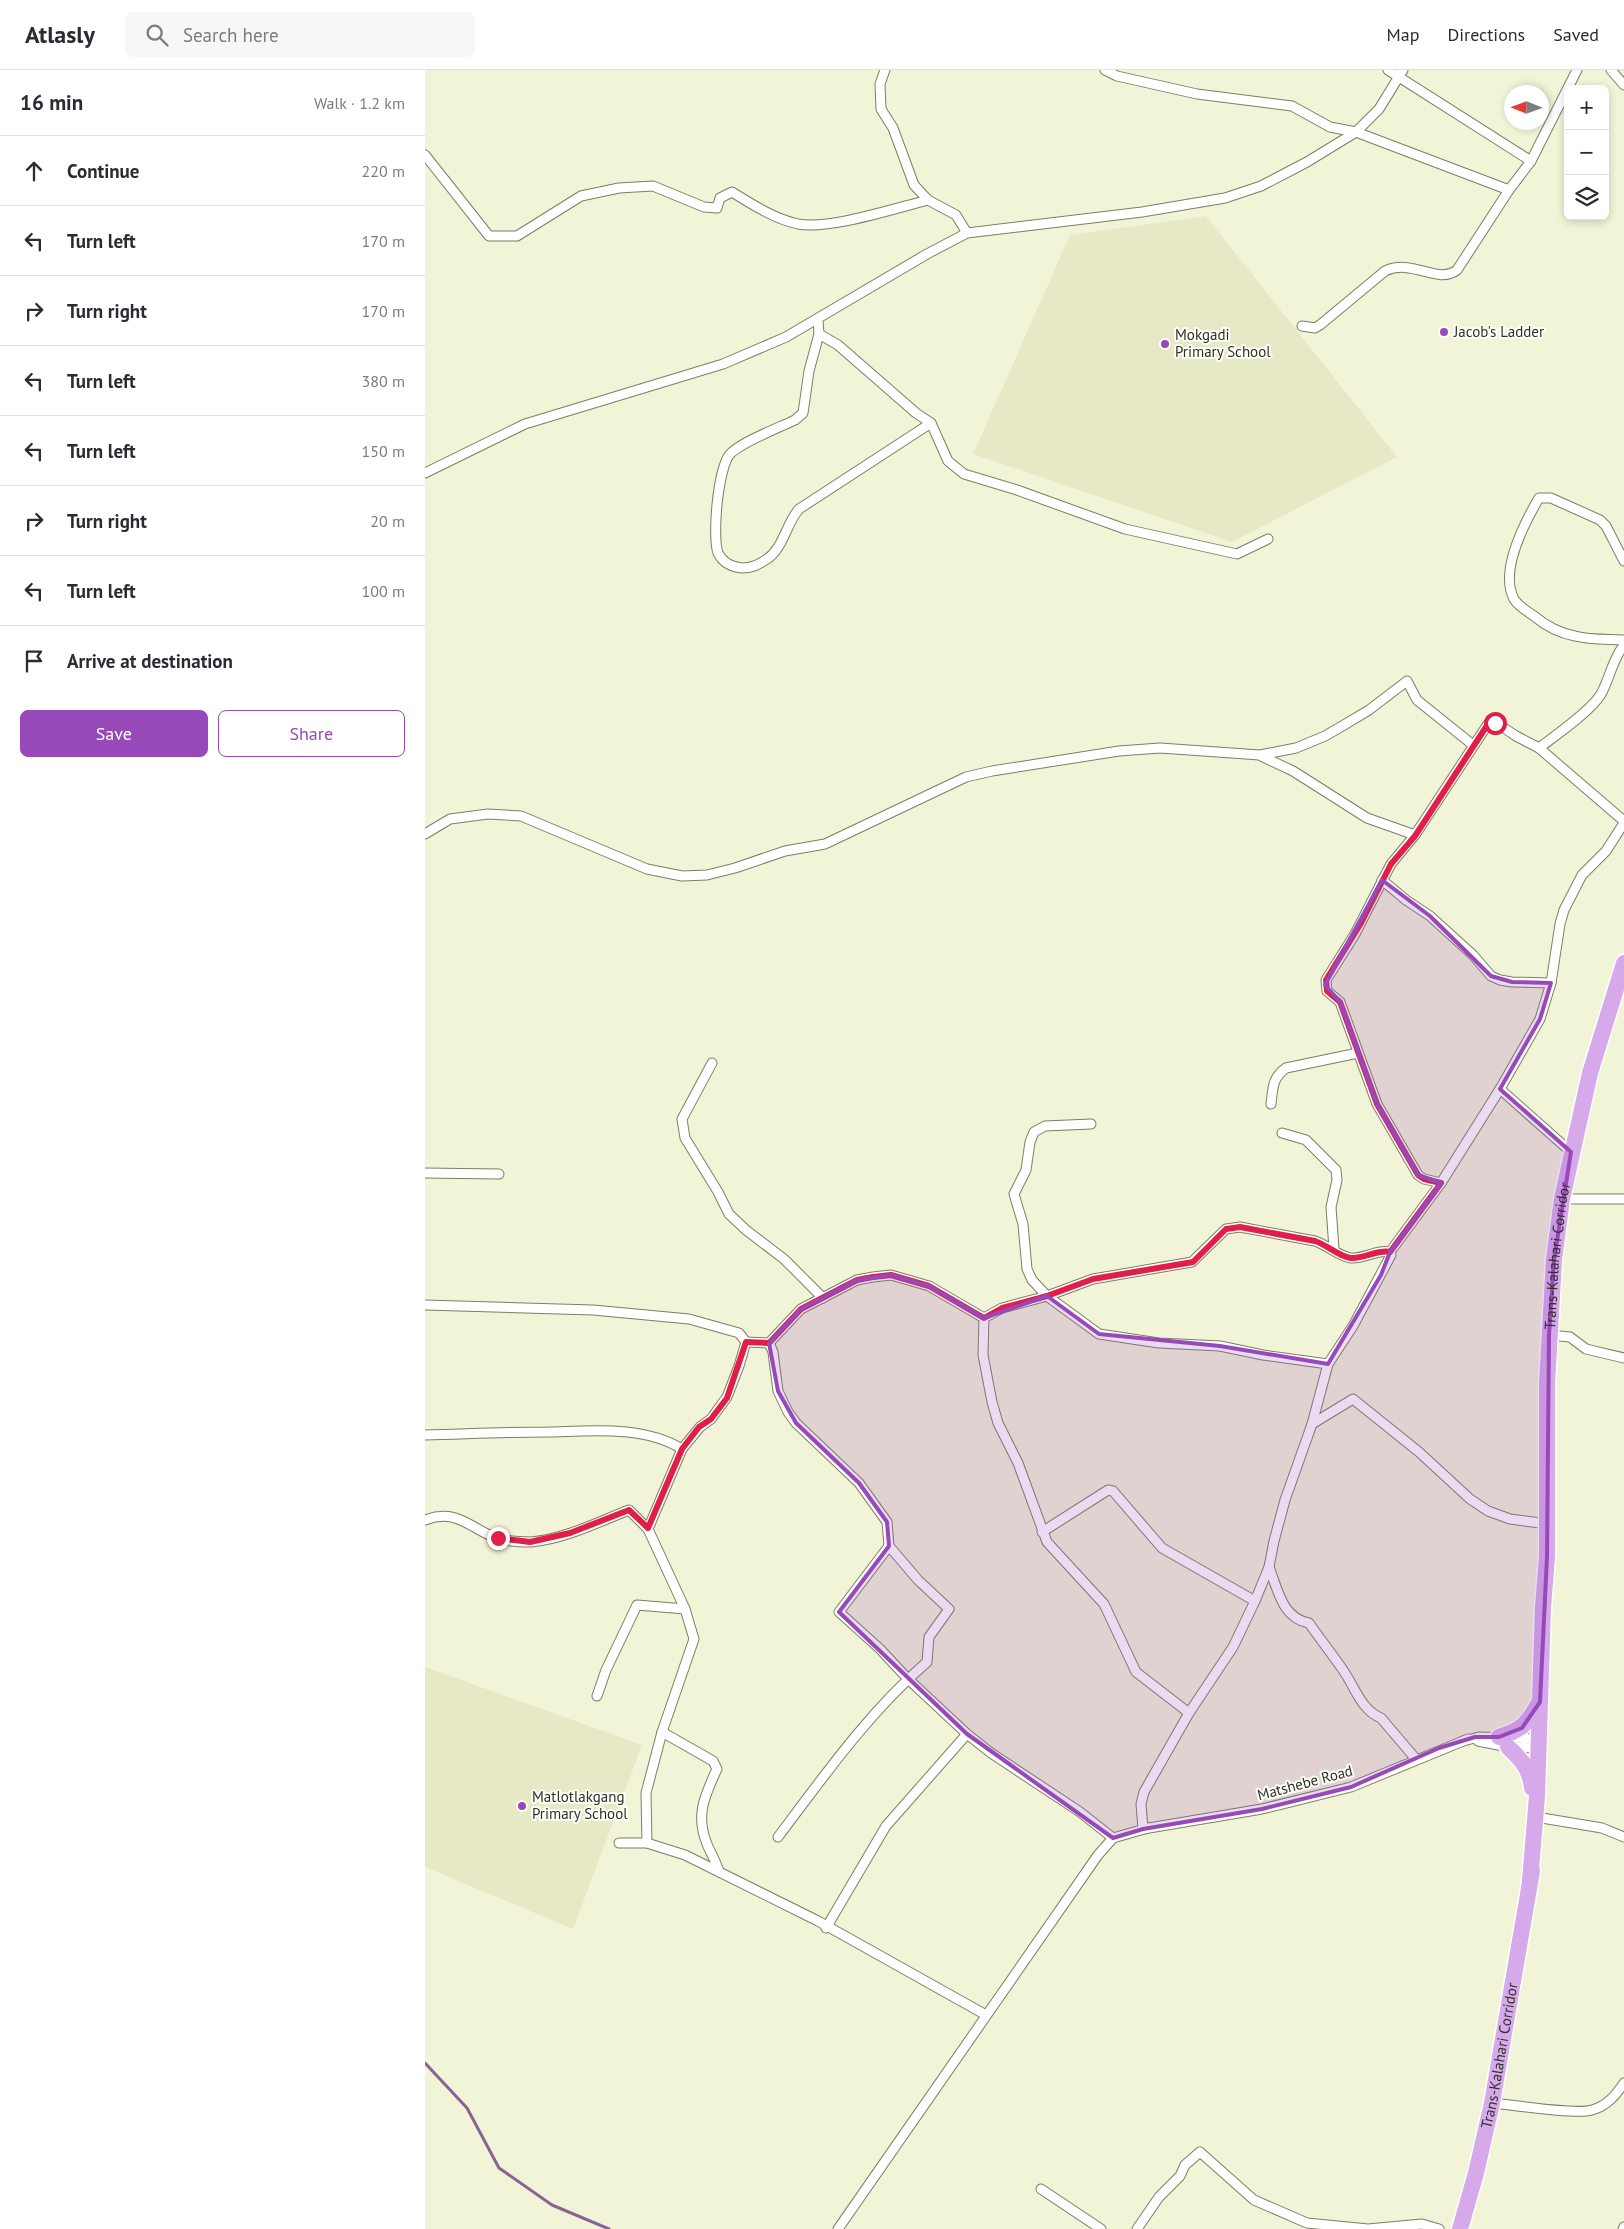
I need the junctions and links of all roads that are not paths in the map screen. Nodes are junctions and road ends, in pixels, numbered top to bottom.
1 (885, 70) edge
2 (1105, 70) edge
3 (1388, 70) edge
4 (1577, 70) edge
5 (1611, 70) edge
6 (1400, 73) edge
7 (1624, 85) edge
8 (1356, 132) junction
9 (425, 154) edge
10 (1531, 161) junction
11 (1509, 190) junction
12 (928, 200) junction
13 (967, 233) junction
14 (818, 320) junction
15 (1302, 326) dead end
16 (819, 334) junction
17 (931, 423) junction
18 (425, 473) edge
19 (1268, 540) dead end
20 (1624, 561) edge
21 (1624, 640) edge
22 (1624, 646) edge
23 (1473, 746) junction
24 (1539, 748) junction
25 (1261, 755) junction
26 (1624, 822) edge
27 (425, 834) edge
28 (1415, 836) junction
29 (1382, 880) junction
30 (1624, 963) edge
31 (1551, 983) junction
32 (1358, 1053) junction
33 (712, 1063) dead end
34 (1500, 1089) junction
35 (1271, 1104) dead end
36 (1091, 1124) dead end
37 (1282, 1133) dead end
38 (1571, 1152) junction
39 (425, 1174) edge
40 (499, 1174) dead end
41 (1441, 1183) junction
42 (1562, 1199) junction
43 (1624, 1199) edge
44 (1334, 1250) junction
45 (1390, 1252) junction
46 (1047, 1296) junction
47 (823, 1298) junction
48 (425, 1306) edge
49 (984, 1318) junction
50 (1549, 1335) junction
51 (746, 1342) junction
52 (769, 1343) junction
53 (1624, 1358) edge
54 (1328, 1364) junction
55 (1312, 1424) junction
56 (425, 1435) edge
57 (682, 1449) junction
58 (425, 1520) edge
59 (1548, 1524) junction
60 (648, 1528) junction
61 (1042, 1532) junction
62 (889, 1546) junction
63 (1547, 1557) junction
64 (1269, 1567) junction
65 (1255, 1601) junction
66 (685, 1609) junction
67 (907, 1678) junction
68 (597, 1696) dead end
69 (1540, 1702) junction
70 (1189, 1713) junction
71 (663, 1732) junction
72 (967, 1734) junction
73 (1468, 1739) junction
74 (1503, 1742) junction
75 (1543, 1743) junction
76 (1415, 1758) junction
77 (1351, 1787) junction
78 (1539, 1818) junction
79 (1143, 1829) junction
80 (778, 1837) dead end
81 (1624, 1837) edge
82 (1113, 1838) junction
83 (619, 1843) dead end
84 (647, 1843) junction
85 (719, 1872) junction
86 (826, 1928) junction
87 (986, 2015) junction
88 (1624, 2083) edge
89 (1492, 2103) junction
90 (1041, 2189) dead end
91 (1464, 2227) edge
92 (838, 2229) edge
93 (1101, 2229) edge
94 (1137, 2229) edge
95 (1439, 2229) edge

1 - 12 street
2 - 8 street
3 - 6 street
4 - 10 street
5 - 7 street
6 - 8 street
6 - 10 street
8 - 11 street
8 - 13 street
9 - 12 street
10 - 11 street
11 - 15 street
12 - 13 street
13 - 14 street
14 - 16 street
14 - 18 street
16 - 17 street
16 - 17 street
17 - 19 street
20 - 21 street
22 - 24 street
23 - 24 street
23 - 25 street
23 - 28 street
24 - 26 street
25 - 27 street
25 - 28 street
26 - 31 street
28 - 29 street
29 - 31 street
29 - 32 street
30 - 38 highway, Trans-Kalahari Corridor
31 - 34 street
32 - 35 street
32 - 41 street
33 - 47 street
34 - 38 street
34 - 41 street
36 - 46 street
37 - 44 street
38 - 42 highway, Trans-Kalahari Corridor
39 - 40 street
41 - 45 street
42 - 43 street
42 - 50 highway, Trans-Kalahari Corridor
44 - 45 street
44 - 46 street
45 - 54 street
46 - 49 street
46 - 54 street
47 - 49 street
47 - 52 street
48 - 51 street
49 - 61 street
50 - 53 street
50 - 59 highway, Trans-Kalahari Corridor
51 - 52 street
51 - 57 street
52 - 62 street
54 - 55 street
55 - 59 street
55 - 64 street
56 - 57 street
57 - 60 street
58 - 60 street
59 - 63 highway, Trans-Kalahari Corridor
60 - 66 street
61 - 65 street
61 - 70 street
62 - 67 street
62 - 67 street
63 - 69 highway, Trans-Kalahari Corridor
63 - 75 highway, Trans-Kalahari Corridor
64 - 65 street
64 - 76 street
65 - 70 street
66 - 68 street
66 - 71 street
67 - 72 street
67 - 80 street
69 - 74 highway
69 - 75 highway, Trans-Kalahari Corridor
70 - 79 street
71 - 84 street
71 - 85 street
72 - 82 street
72 - 86 street
73 - 74 street
73 - 74 street
73 - 76 street
73 - 77 street, Matshebe Road
74 - 75 street
74 - 75 street
74 - 78 highway
75 - 78 highway, Trans-Kalahari Corridor
76 - 77 street
77 - 79 street
78 - 81 street
78 - 89 highway, Trans-Kalahari Corridor
79 - 82 street
82 - 87 street
83 - 84 street
84 - 85 street
85 - 86 street
86 - 87 street
87 - 92 street
88 - 89 street
89 - 91 highway, Trans-Kalahari Corridor
90 - 93 street
94 - 95 street

